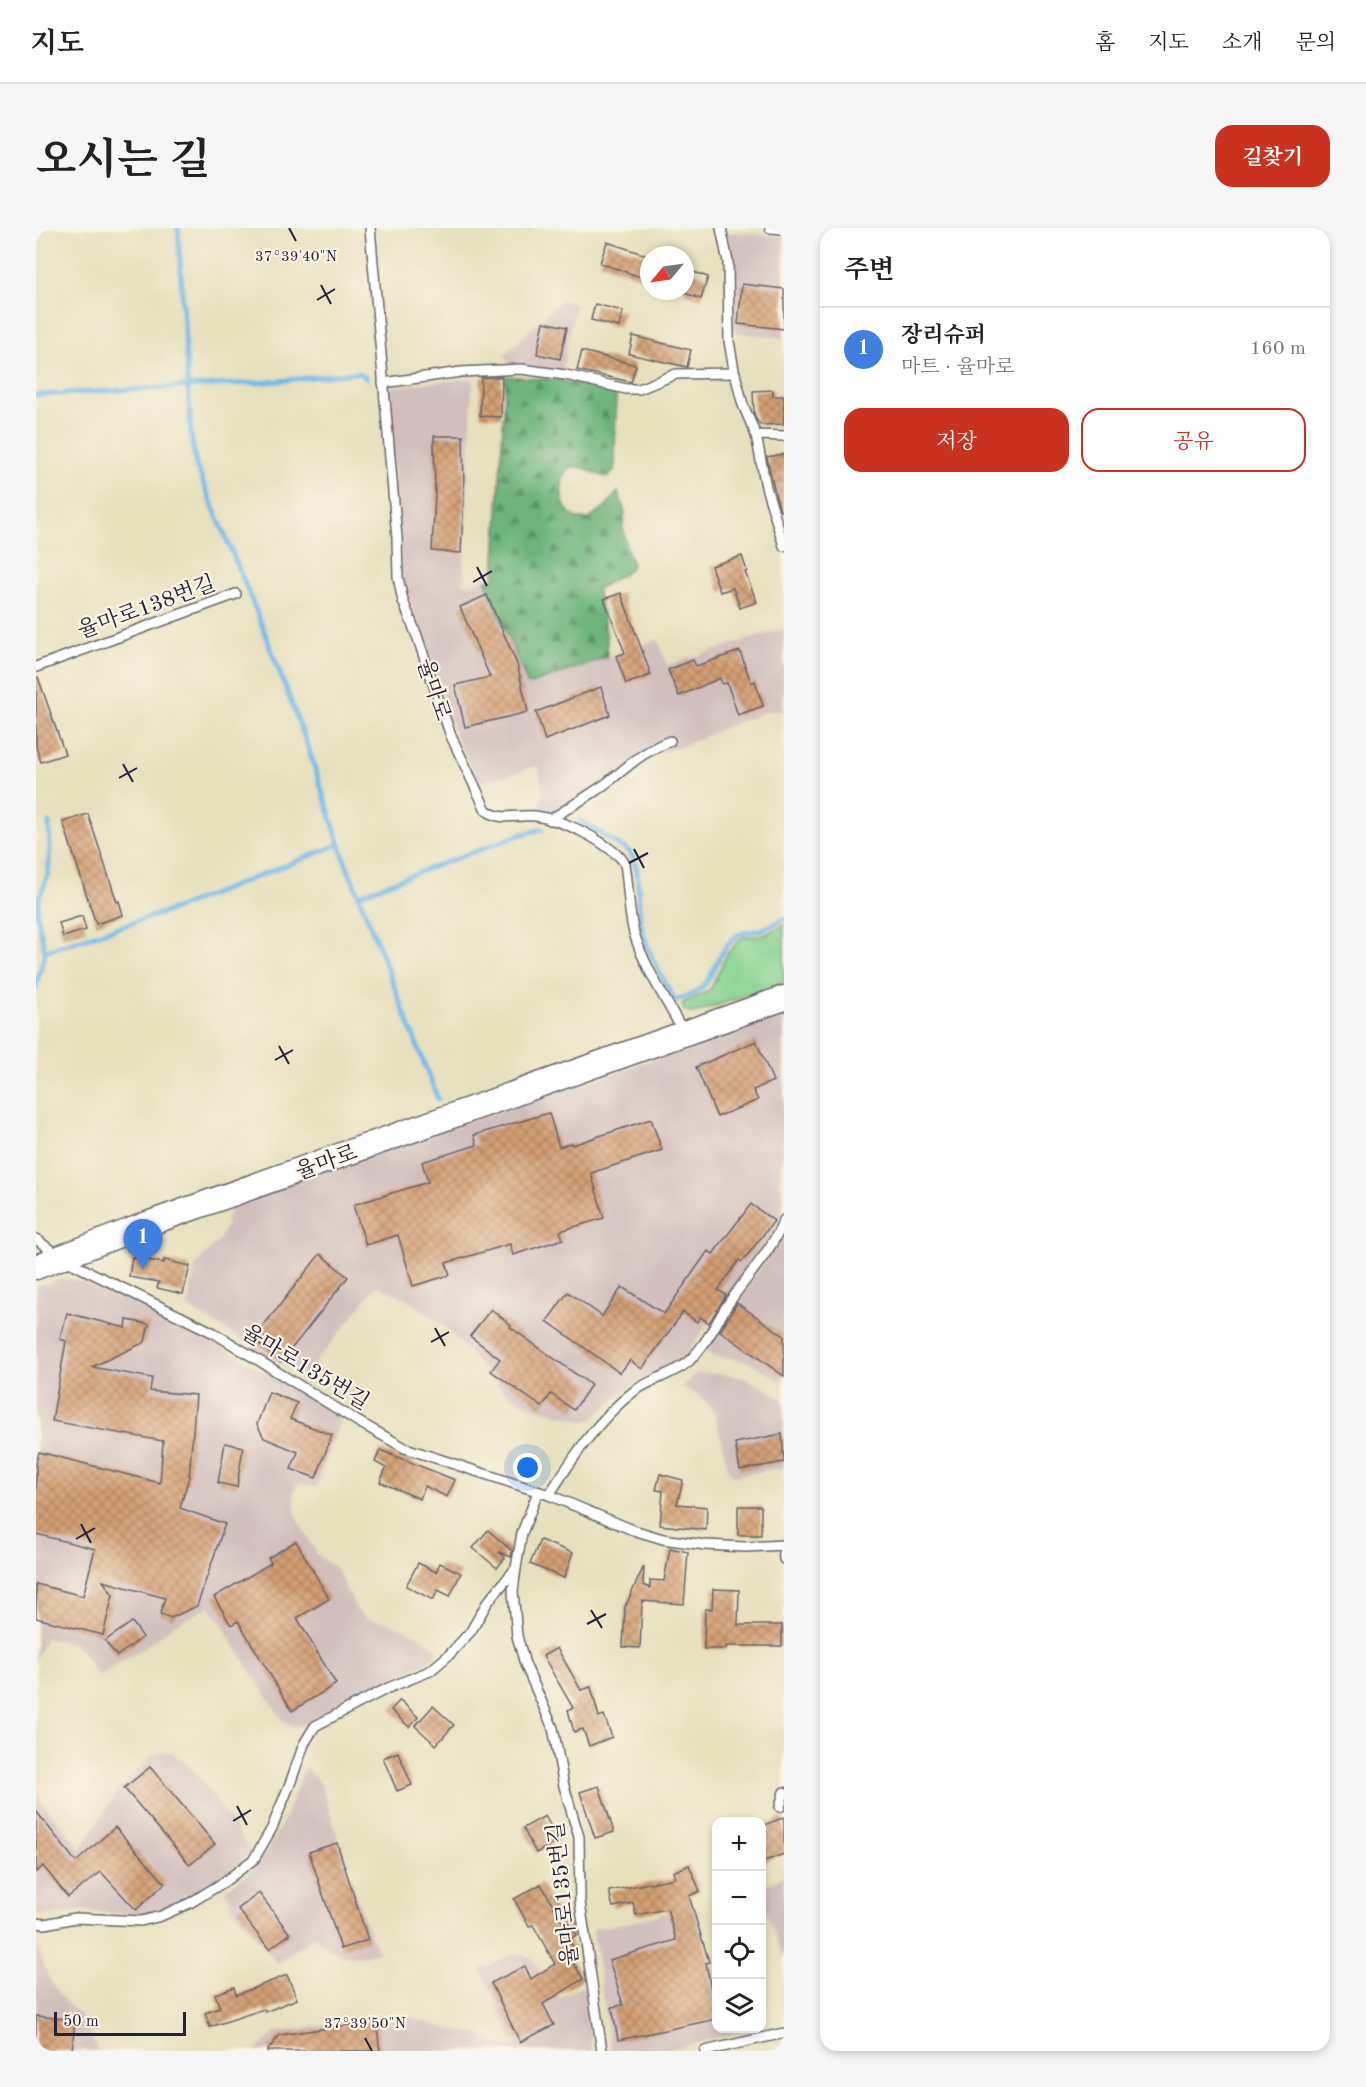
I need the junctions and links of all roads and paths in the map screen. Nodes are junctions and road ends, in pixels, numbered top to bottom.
1 (370, 228) edge
2 (721, 228) edge
3 (770, 228) edge
4 (784, 229) edge
5 (735, 373) junction
6 (383, 383) junction
7 (756, 435) junction
8 (784, 436) edge
9 (784, 546) edge
10 (236, 594) dead end
11 (36, 667) edge
12 (670, 741) dead end
13 (550, 820) junction
14 (784, 998) edge
15 (684, 1033) junction
16 (784, 1220) edge
17 (36, 1239) edge
18 (61, 1258) junction
19 (36, 1267) edge
20 (538, 1492) junction
21 (549, 1495) junction
22 (783, 1545) edge
23 (784, 1559) edge
24 (516, 1569) junction
25 (784, 1792) edge
26 (780, 1807) dead end
27 (36, 1923) edge
28 (784, 2033) edge
29 (602, 2051) edge
30 (705, 2051) edge

1 - 6 lane, 율마로
2 - 5 lane
3 - 4 lane
5 - 6 lane
5 - 7 lane
6 - 13 lane, 율마로
7 - 8 lane
7 - 9 lane
10 - 11 lane, 율마로138번길
12 - 13 lane
13 - 15 lane, 율마로
14 - 15 street, 율마로
15 - 18 street, 율마로
16 - 21 lane
17 - 18 lane
18 - 19 street, 율마로
18 - 20 lane, 율마로135번길
20 - 21 lane, 율마로135번길
20 - 24 lane, 율마로135번길
21 - 22 lane, 율마로135번길
22 - 23 lane, 율마로135번길
24 - 27 lane
24 - 29 lane, 율마로135번길
25 - 26 lane
28 - 30 lane

